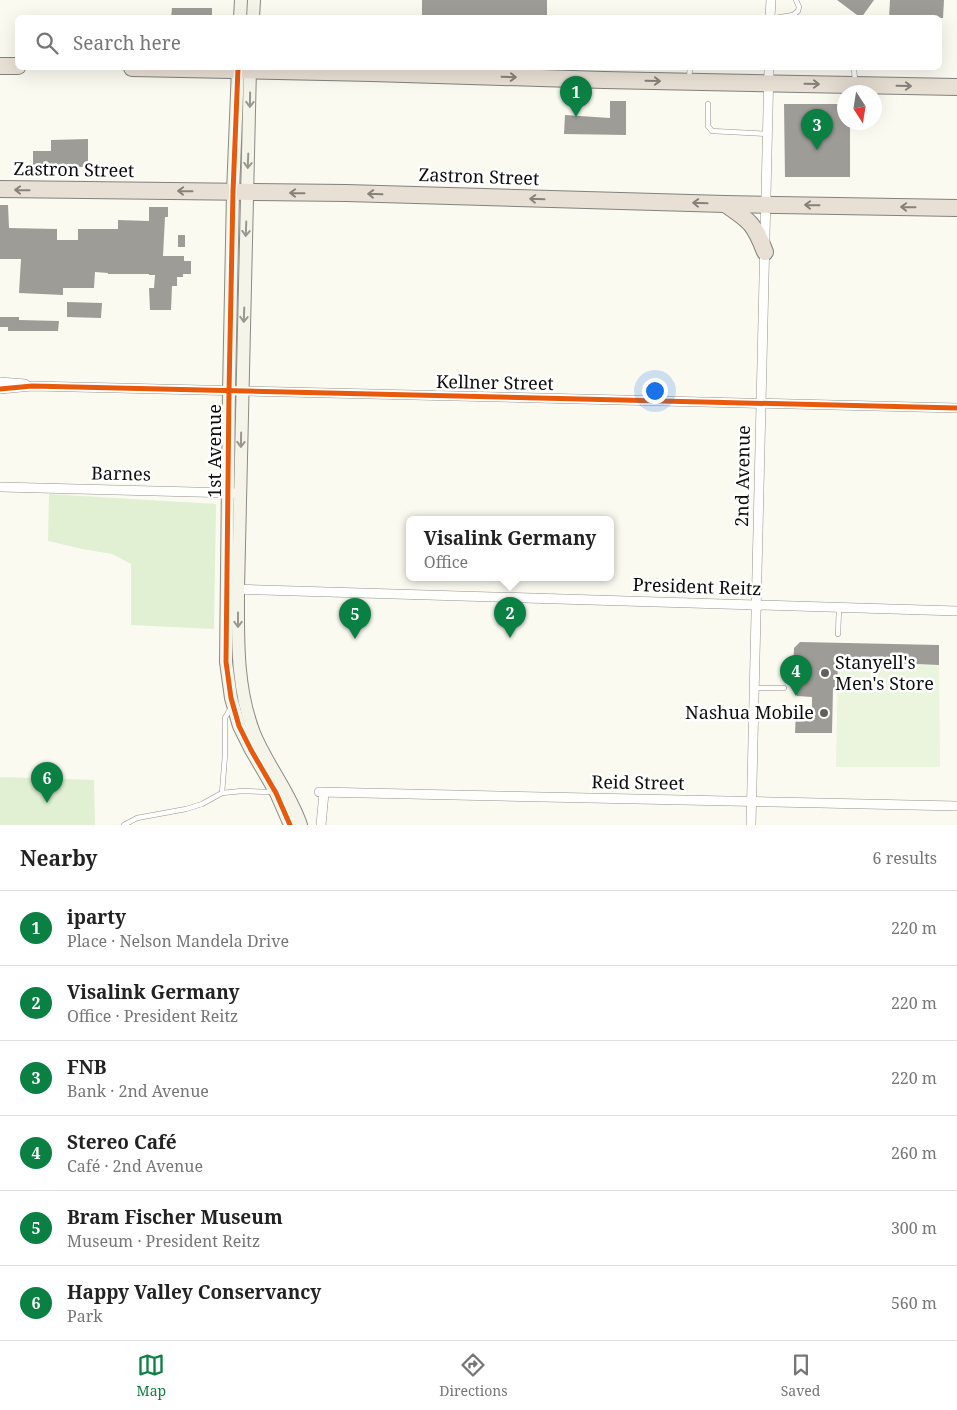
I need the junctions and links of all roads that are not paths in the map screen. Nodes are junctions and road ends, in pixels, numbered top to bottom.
1 (241, 0) edge
2 (254, 0) edge
3 (771, 0) edge
4 (796, 0) edge
5 (240, 15) edge
6 (253, 15) edge
7 (770, 15) edge
8 (789, 15) edge
9 (0, 66) edge
10 (15, 66) edge
11 (244, 70) edge
12 (333, 70) edge
13 (854, 70) edge
14 (689, 74) edge
15 (769, 75) edge
16 (856, 84) junction
17 (957, 87) edge
18 (708, 104) dead end
19 (768, 134) junction
20 (0, 189) edge
21 (240, 192) junction
22 (725, 204) junction
23 (766, 204) junction
24 (957, 208) edge
25 (765, 252) junction
26 (0, 382) edge
27 (32, 386) junction
28 (0, 389) edge
29 (236, 391) junction
30 (761, 403) junction
31 (957, 408) edge
32 (0, 487) edge
33 (235, 493) junction
34 (232, 589) junction
35 (757, 605) junction
36 (839, 607) junction
37 (957, 611) edge
38 (838, 634) dead end
39 (755, 688) junction
40 (784, 688) dead end
41 (236, 700) junction
42 (222, 793) junction
43 (282, 794) junction
44 (752, 802) junction
45 (957, 806) edge
46 (124, 825) edge
47 (290, 825) edge
48 (301, 825) edge
49 (321, 825) edge
50 (752, 825) edge

1 - 5 street
2 - 6 street
3 - 7 street
4 - 8 lane
9 - 10 highway
11 - 21 street, 1st Avenue
12 -> 14 highway
13 - 16 lane
14 - 15 highway
15 -> 16 highway
15 - 19 street, 2nd Avenue
16 -> 17 highway
18 - 19 lane
19 - 23 street, 2nd Avenue
21 -> 20 highway, Zastron Street
22 -> 21 highway, Zastron Street
21 - 29 street, 1st Avenue
22 - 23 highway, Zastron Street
22 - 25 highway
24 -> 23 highway, Zastron Street
23 - 25 street, 2nd Avenue
25 - 30 street, 2nd Avenue
26 - 27 street, Kellner Street
27 - 28 street, Kellner Street
27 - 29 street, Kellner Street
29 - 30 street, Kellner Street
29 - 33 street, 1st Avenue
30 - 31 street, Kellner Street
30 - 35 street, 2nd Avenue
32 - 33 street, Barnes
33 - 34 street, 1st Avenue
34 - 35 street, President Reitz
34 - 41 street, 1st Avenue
35 - 36 street, President Reitz
35 - 39 street, 2nd Avenue
36 - 37 street, President Reitz
36 - 38 lane
39 - 40 lane
39 - 44 street, 2nd Avenue
41 - 42 lane
41 - 43 street, 1st Avenue
42 - 43 lane
42 - 46 lane
43 - 47 street
43 - 48 street
44 - 45 street, Reid Street
44 - 49 street, Reid Street
44 - 50 street, 2nd Avenue

